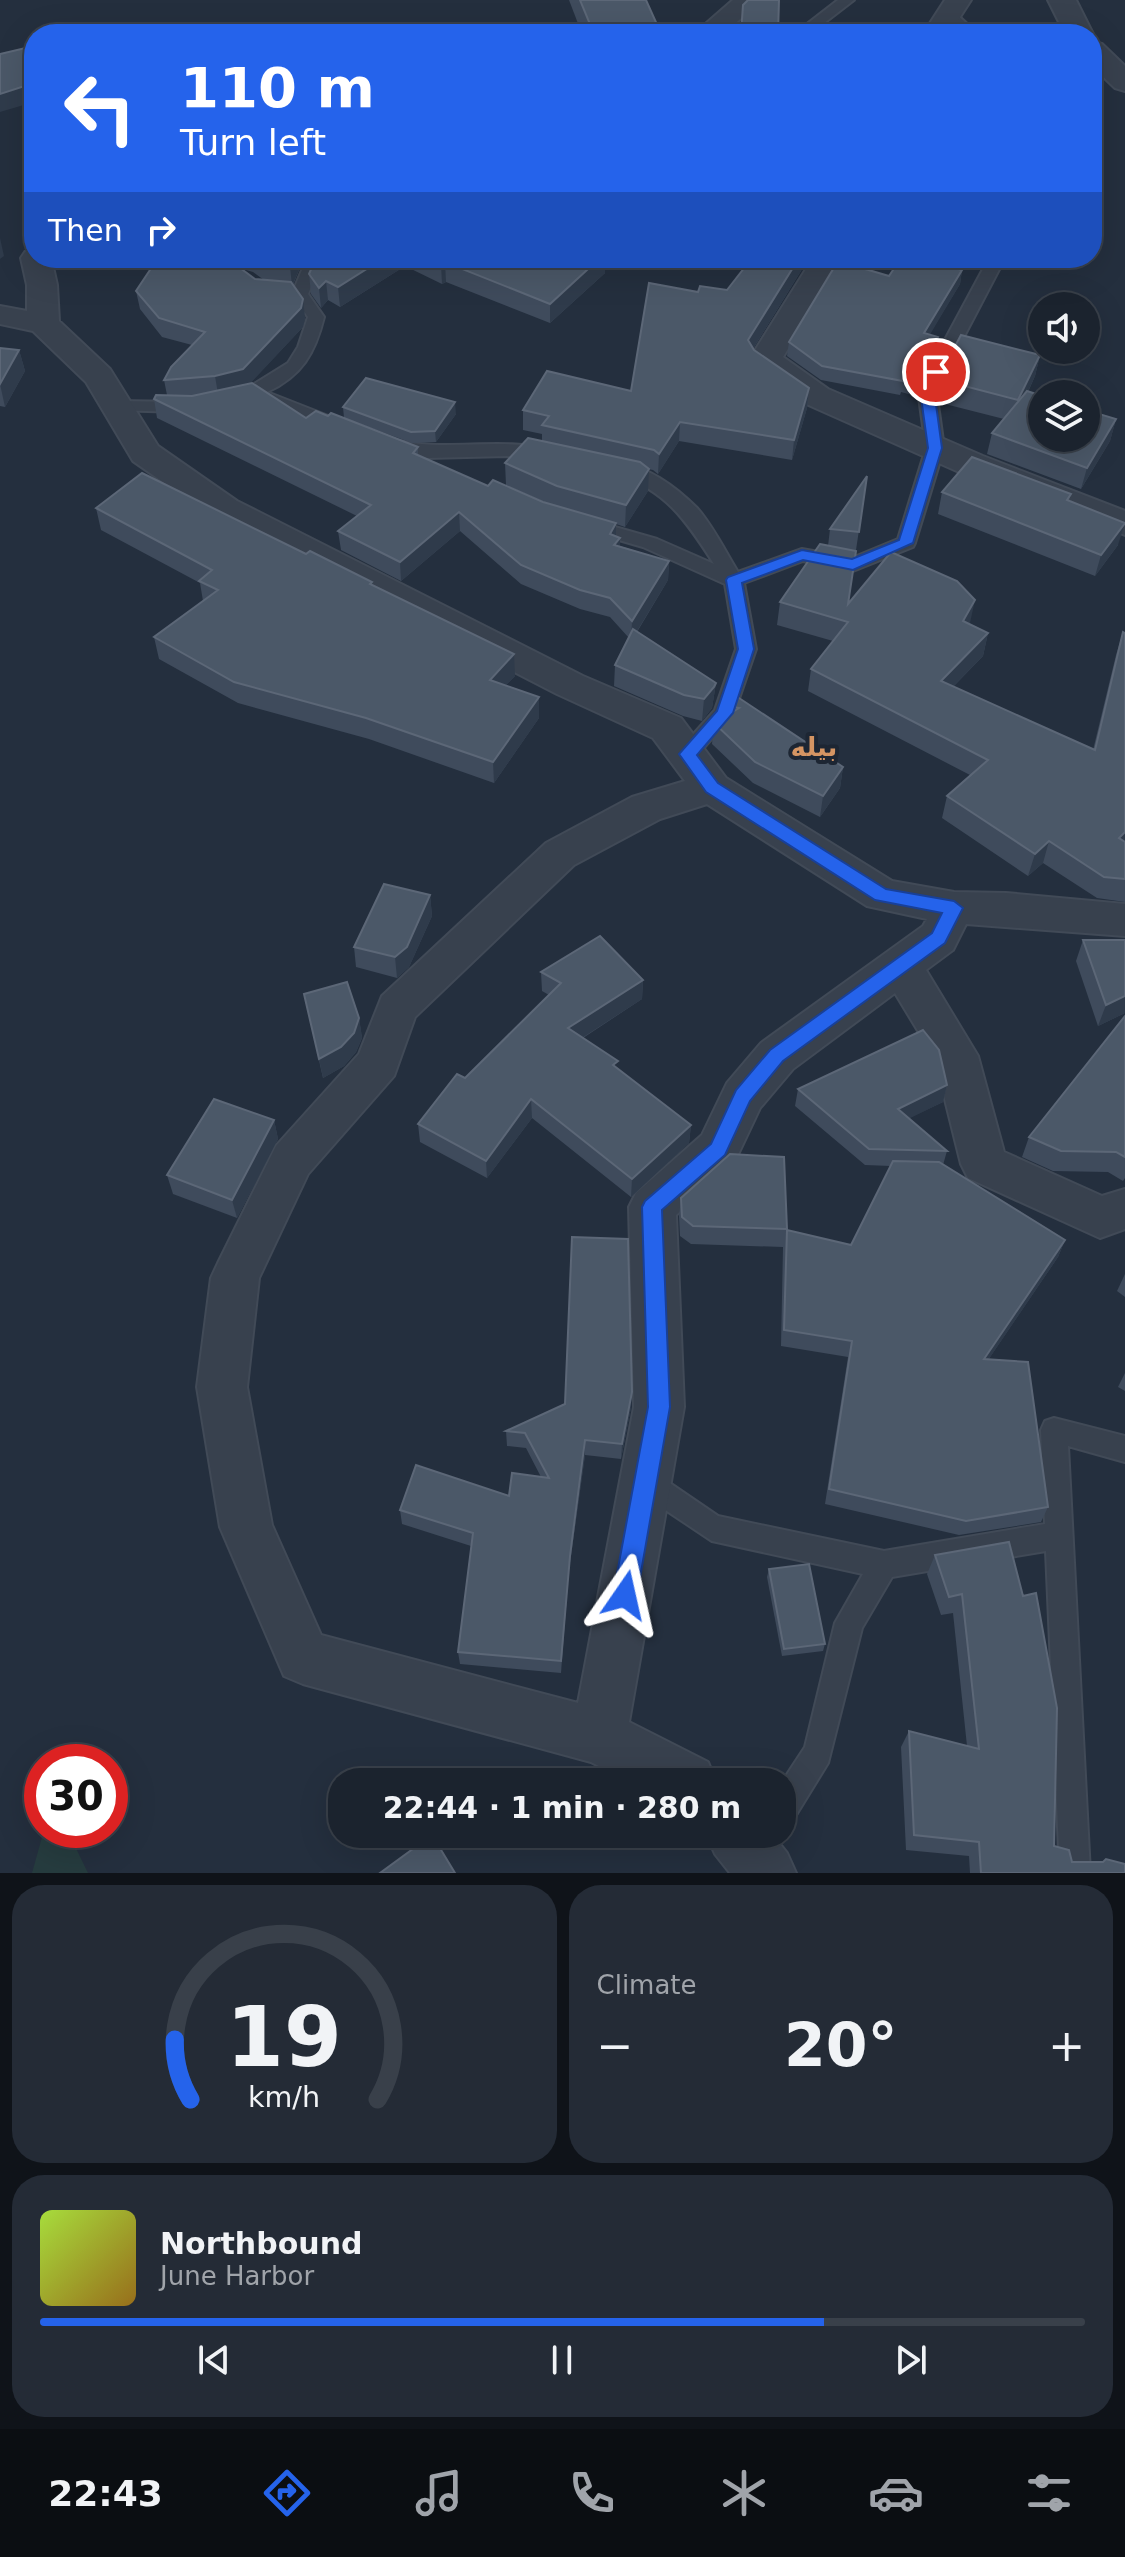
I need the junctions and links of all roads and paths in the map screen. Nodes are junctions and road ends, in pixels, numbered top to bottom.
1 (749, 0) edge
2 (847, 0) edge
3 (1062, 0) edge
4 (719, 24) edge
5 (815, 24) edge
6 (1074, 24) edge
7 (1102, 60) edge
8 (1125, 82) edge
9 (38, 268) edge
10 (309, 268) edge
11 (822, 268) edge
12 (992, 268) edge
13 (0, 315) edge
14 (43, 323) junction
15 (253, 392) junction
16 (233, 400) edge
17 (117, 406) junction
18 (198, 406) edge
19 (350, 430) edge
20 (379, 441) edge
21 (935, 448) junction
22 (409, 452) junction
23 (561, 458) edge
24 (603, 467) edge
25 (451, 470) edge
26 (564, 518) edge
27 (1125, 524) edge
28 (734, 580) junction
29 (699, 771) junction
30 (954, 908) junction
31 (1125, 920) edge
32 (901, 965) junction
33 (1125, 1209) edge
34 (1125, 1449) edge
35 (646, 1482) junction
36 (1059, 1535) junction
37 (884, 1565) junction
38 (599, 1736) junction
39 (661, 1768) edge
40 (796, 1787) edge
41 (1075, 1873) edge

1 - 4 street
2 - 5 lane
3 - 6 street
7 - 8 street
9 - 14 street
10 - 15 lane
11 - 21 street
12 - 21 lane
13 - 14 street
14 - 17 street
15 - 16 lane
15 - 19 lane
17 - 18 lane
17 - 29 street
20 - 22 lane
21 - 27 street
21 - 28 lane
22 - 23 lane
22 - 25 lane
24 - 28 lane
26 - 28 lane
28 - 29 lane
29 - 30 street
29 - 38 street
30 - 31 street
30 - 32 street
32 - 33 street
32 - 35 street
34 - 36 lane
35 - 37 lane
35 - 38 street
36 - 37 lane
36 - 41 lane
37 - 40 lane
38 - 39 street

